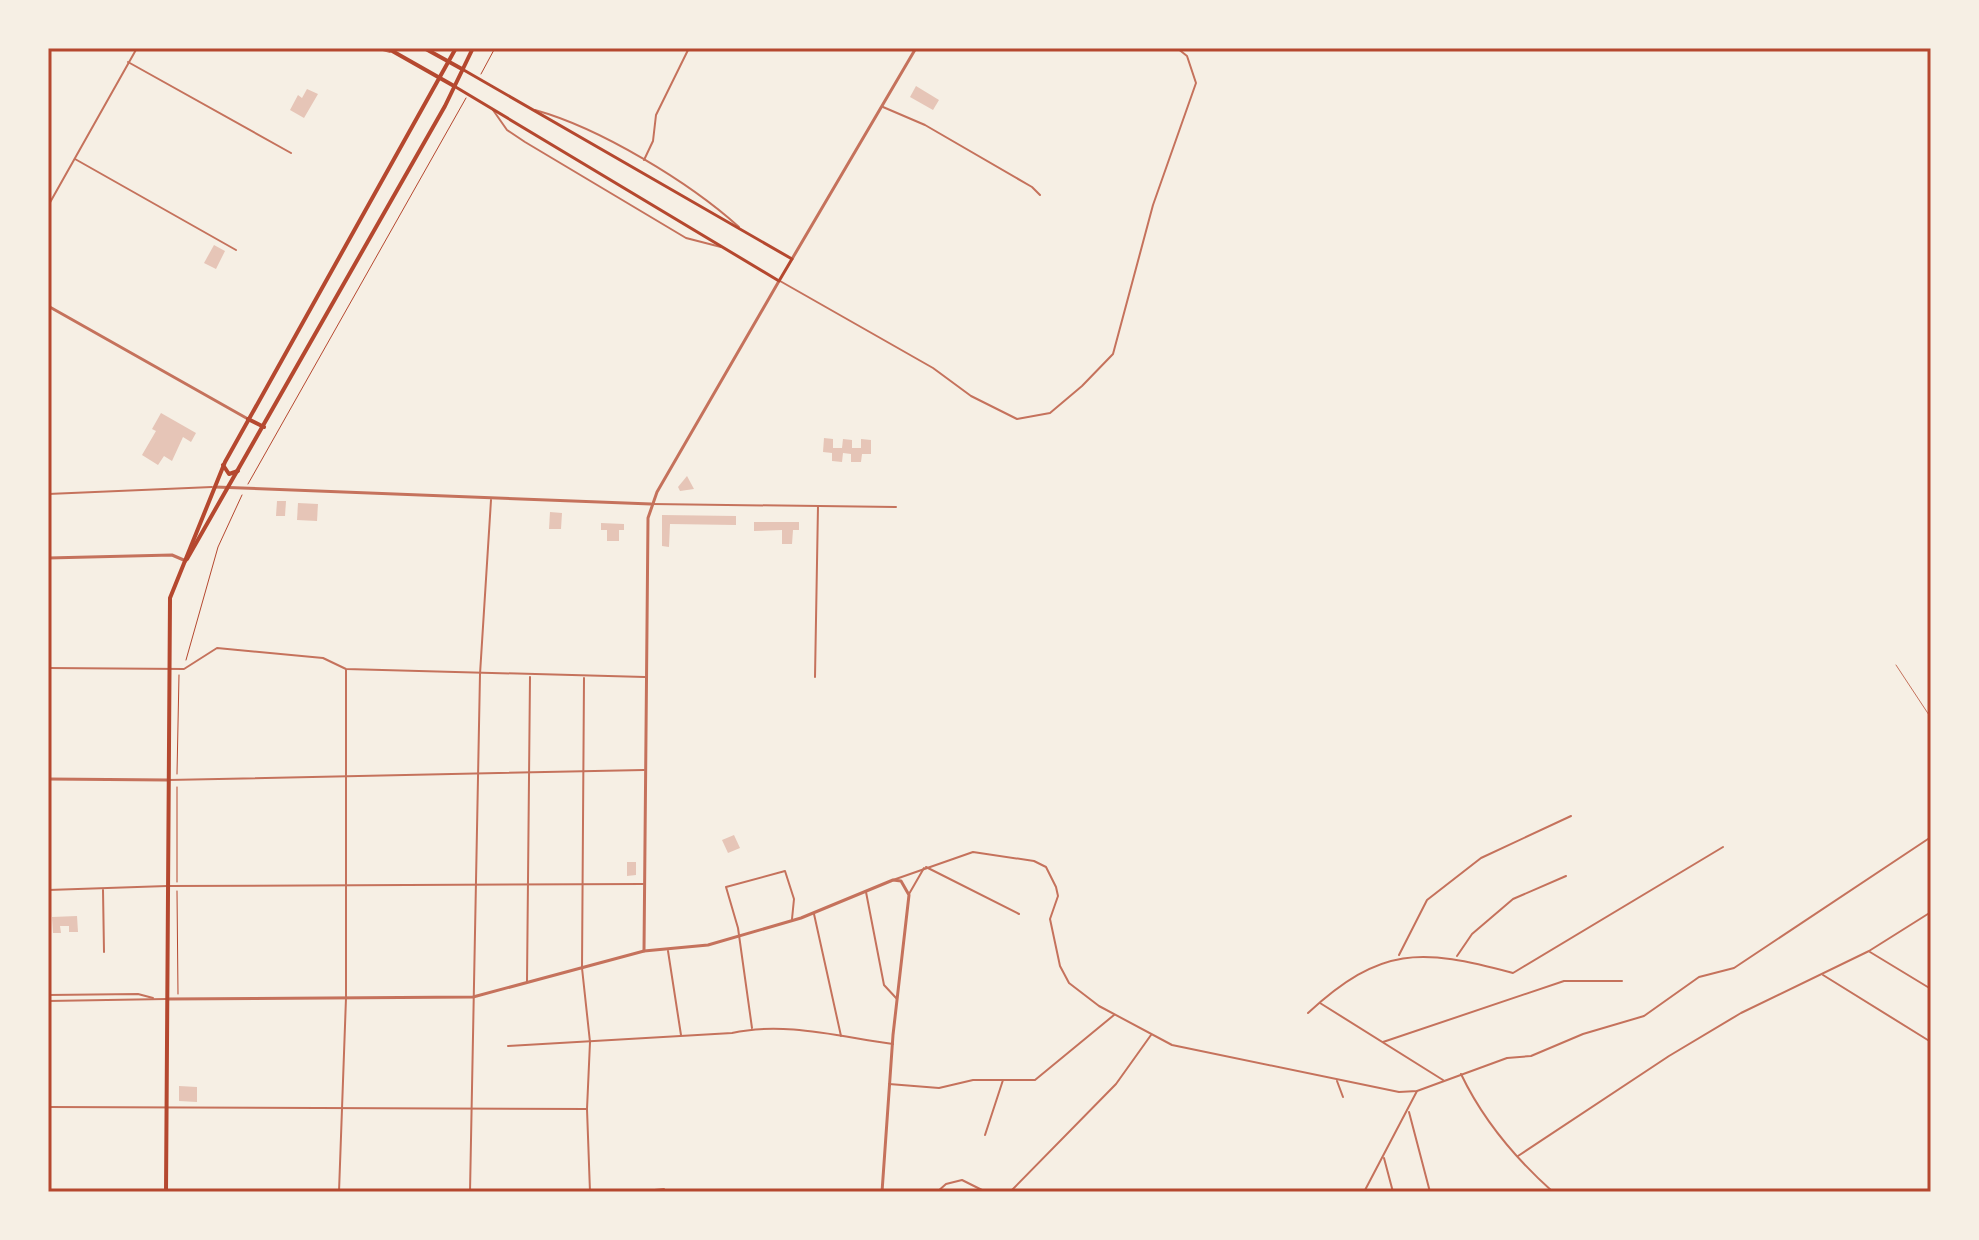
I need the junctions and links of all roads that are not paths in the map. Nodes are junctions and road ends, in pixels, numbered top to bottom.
1 (137, 48) edge
2 (376, 48) edge
3 (387, 48) edge
4 (424, 48) edge
5 (456, 48) edge
6 (473, 48) edge
7 (689, 48) edge
8 (916, 48) edge
9 (1177, 48) edge
10 (399, 55) junction
11 (128, 62) junction
12 (449, 62) junction
13 (462, 69) junction
14 (440, 78) junction
15 (454, 86) junction
16 (490, 106) junction
17 (882, 106) junction
18 (530, 108) junction
19 (291, 153) dead end
20 (75, 159) junction
21 (643, 161) junction
22 (1040, 195) dead end
23 (48, 206) edge
24 (746, 233) junction
25 (727, 249) junction
26 (236, 250) dead end
27 (792, 259) junction
28 (779, 281) junction
29 (48, 306) edge
30 (248, 419) junction
31 (264, 427) junction
32 (223, 465) junction
33 (239, 471) junction
34 (213, 487) junction
35 (230, 487) junction
36 (48, 494) edge
37 (491, 499) junction
38 (651, 504) junction
39 (818, 506) junction
40 (896, 507) dead end
41 (48, 558) edge
42 (186, 561) junction
43 (1896, 665) dead end
44 (48, 668) edge
45 (167, 669) junction
46 (346, 669) junction
47 (480, 674) junction
48 (530, 675) junction
49 (584, 676) junction
50 (645, 677) junction
51 (815, 677) dead end
52 (1931, 718) edge
53 (644, 770) junction
54 (583, 772) junction
55 (528, 773) junction
56 (478, 774) junction
57 (346, 778) junction
58 (48, 779) edge
59 (167, 780) junction
60 (1571, 816) dead end
61 (1931, 837) edge
62 (1723, 847) dead end
63 (925, 867) junction
64 (1566, 876) dead end
65 (893, 880) junction
66 (645, 884) junction
67 (474, 885) junction
68 (526, 885) junction
69 (582, 885) junction
70 (167, 886) junction
71 (346, 887) junction
72 (103, 888) junction
73 (48, 890) edge
74 (866, 891) junction
75 (909, 895) junction
76 (1931, 912) edge
77 (814, 913) junction
78 (1019, 914) dead end
79 (792, 919) junction
80 (736, 935) junction
81 (667, 948) junction
82 (644, 951) junction
83 (1869, 951) junction
84 (104, 952) dead end
85 (1398, 956) junction
86 (1456, 957) junction
87 (582, 968) junction
88 (1822, 975) junction
89 (1622, 981) dead end
90 (527, 982) junction
91 (1931, 989) edge
92 (48, 995) edge
93 (473, 997) junction
94 (346, 998) junction
95 (154, 999) junction
96 (167, 999) junction
97 (898, 999) junction
98 (48, 1001) edge
99 (1320, 1003) junction
100 (1308, 1013) dead end
101 (1115, 1014) junction
102 (752, 1029) junction
103 (1152, 1034) junction
104 (681, 1037) junction
105 (842, 1037) junction
106 (590, 1042) junction
107 (1383, 1042) junction
108 (1931, 1042) edge
109 (893, 1044) junction
110 (508, 1046) dead end
111 (1461, 1074) junction
112 (1004, 1079) junction
113 (1337, 1080) junction
114 (1444, 1081) junction
115 (889, 1084) junction
116 (1417, 1091) junction
117 (1343, 1097) dead end
118 (48, 1107) edge
119 (167, 1109) junction
120 (587, 1109) junction
121 (344, 1110) junction
122 (470, 1110) junction
123 (1409, 1110) junction
124 (985, 1135) dead end
125 (1518, 1156) junction
126 (1384, 1157) junction
127 (664, 1189) dead end
128 (166, 1192) edge
129 (339, 1192) edge
130 (470, 1192) edge
131 (590, 1192) edge
132 (635, 1192) edge
133 (882, 1192) edge
134 (937, 1192) edge
135 (986, 1192) edge
136 (1010, 1192) edge
137 (1364, 1192) edge
138 (1393, 1192) edge
139 (1430, 1192) edge
140 (1553, 1192) edge

1 - 11 street
2 - 10 street
3 - 10 main road
4 - 12 main road
5 - 12 main road
6 - 13 main road
7 - 21 street
8 - 17 street
9 - 28 street
10 - 14 main road
11 - 19 street
11 - 20 street
12 - 13 main road
12 - 14 main road
13 - 15 main road
13 - 18 main road
14 - 15 main road
14 - 30 main road
15 - 16 main road
15 - 31 main road
16 - 25 main road
16 - 25 street
17 - 22 street
17 - 27 street
18 - 21 street
18 - 24 main road
20 - 23 street
20 - 26 street
21 - 24 street
24 - 27 main road
25 - 28 main road
27 - 28 main road
28 - 38 street
29 - 30 street
30 - 31 main road
30 - 32 main road
31 - 33 main road
32 - 33 main road
32 - 34 main road
33 - 35 main road
34 - 35 street
34 - 36 street
34 - 42 main road
35 - 37 street
35 - 42 main road
37 - 38 street
37 - 47 street
38 - 39 street
38 - 50 street
39 - 40 street
39 - 51 street
41 - 42 street
42 - 45 main road
43 - 52 lane
44 - 45 street
45 - 46 street
45 - 59 main road
46 - 47 street
46 - 57 street
47 - 48 street
47 - 56 street
48 - 49 street
48 - 55 street
49 - 50 street
49 - 54 street
50 - 53 street
53 - 54 street
53 - 66 street
54 - 55 street
54 - 69 street
55 - 56 street
55 - 68 street
56 - 57 street
56 - 67 street
57 - 59 street
57 - 71 street
58 - 59 street
59 - 70 main road
60 - 85 street
61 - 111 street
62 - 86 street
63 - 65 street
63 - 75 street
63 - 78 street
63 - 101 street
64 - 86 street
65 - 74 street
65 - 75 street
66 - 69 street
66 - 82 street
67 - 68 street
67 - 71 street
67 - 93 street
68 - 69 street
68 - 90 street
69 - 87 street
70 - 71 street
70 - 72 street
70 - 96 main road
71 - 94 street
72 - 73 street
72 - 84 street
74 - 77 street
74 - 97 street
75 - 97 street
76 - 83 street
77 - 79 street
77 - 105 street
79 - 80 street
79 - 80 street
80 - 81 street
80 - 102 street
81 - 82 street
81 - 104 street
82 - 87 street
83 - 88 street
83 - 91 street
85 - 86 street
85 - 99 street
87 - 90 street
87 - 106 street
88 - 108 street
88 - 125 street
89 - 107 street
90 - 93 street
92 - 95 street
93 - 94 street
93 - 122 street
94 - 96 street
94 - 121 street
95 - 96 street
95 - 98 street
96 - 119 main road
97 - 109 street
99 - 100 street
99 - 107 street
101 - 103 street
101 - 112 street
102 - 104 street
102 - 105 street
103 - 113 street
103 - 136 street
104 - 106 street
105 - 109 street
106 - 110 street
106 - 120 street
107 - 114 street
109 - 115 street
111 - 114 street
111 - 125 street
112 - 115 street
112 - 124 street
113 - 116 street
113 - 117 street
114 - 116 street
115 - 133 street
116 - 123 street
118 - 119 street
119 - 121 street
119 - 128 main road
120 - 122 street
120 - 131 street
121 - 122 street
121 - 129 street
122 - 130 street
123 - 126 street
123 - 139 street
125 - 140 street
126 - 137 street
126 - 138 street
127 - 132 street
134 - 135 street

